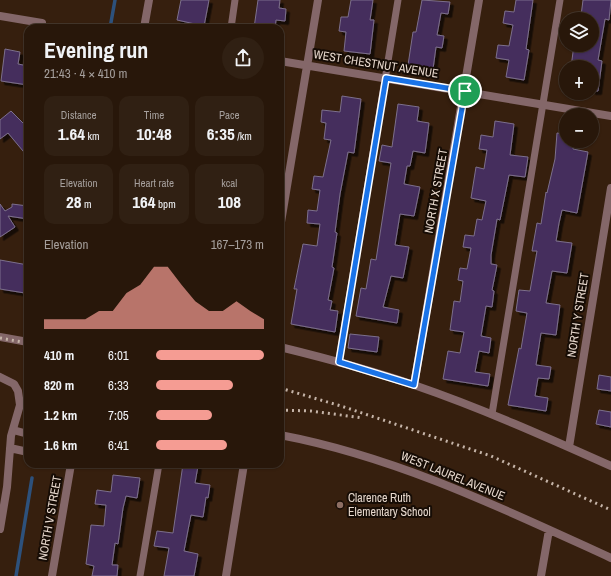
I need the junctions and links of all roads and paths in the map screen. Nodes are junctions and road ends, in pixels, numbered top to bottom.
1 (149, 0) edge
2 (235, 0) edge
3 (318, 0) edge
4 (398, 0) edge
5 (479, 0) edge
6 (560, 0) edge
7 (0, 16) edge
8 (42, 23) dead end
9 (145, 24) edge
10 (231, 24) edge
11 (284, 62) edge
12 (306, 65) junction
13 (386, 78) junction
14 (465, 91) junction
15 (543, 104) junction
16 (611, 116) edge
17 (611, 188) edge
18 (284, 203) edge
19 (0, 337) edge
20 (24, 341) edge
21 (284, 348) edge
22 (339, 362) junction
23 (0, 377) edge
24 (414, 385) junction
25 (492, 414) junction
26 (13, 430) junction
27 (24, 433) edge
28 (284, 436) edge
29 (569, 447) junction
30 (10, 448) junction
31 (24, 451) edge
32 (611, 466) edge
33 (70, 468) edge
34 (158, 468) edge
35 (243, 468) edge
36 (4, 487) edge
37 (0, 529) edge
38 (549, 530) junction
39 (611, 558) edge
40 (52, 576) edge
41 (140, 576) edge
42 (226, 576) edge
43 (541, 576) edge

1 - 9 street
2 - 10 lane
3 - 12 street
4 - 13 lane
5 - 14 street, NORTH X STREET
6 - 15 lane
7 - 8 street
11 - 12 street, WEST CHESTNUT AVENUE
12 - 13 street, WEST CHESTNUT AVENUE
12 - 18 street
13 - 14 street, WEST CHESTNUT AVENUE
13 - 22 lane
14 - 15 street, WEST CHESTNUT AVENUE
14 - 24 street, NORTH X STREET
15 - 16 street, WEST CHESTNUT AVENUE
15 - 25 lane
17 - 29 street, NORTH Y STREET
19 - 20 street
21 - 22 street
22 - 24 street
23 - 26 street
24 - 25 street
25 - 29 street
26 - 27 street
26 - 30 street
28 - 38 street, WEST LAUREL AVENUE
29 - 32 street
30 - 31 street
30 - 36 street
33 - 40 street, NORTH V STREET
34 - 41 lane
35 - 42 street
36 - 37 street
38 - 39 street, WEST LAUREL AVENUE
38 - 43 street

